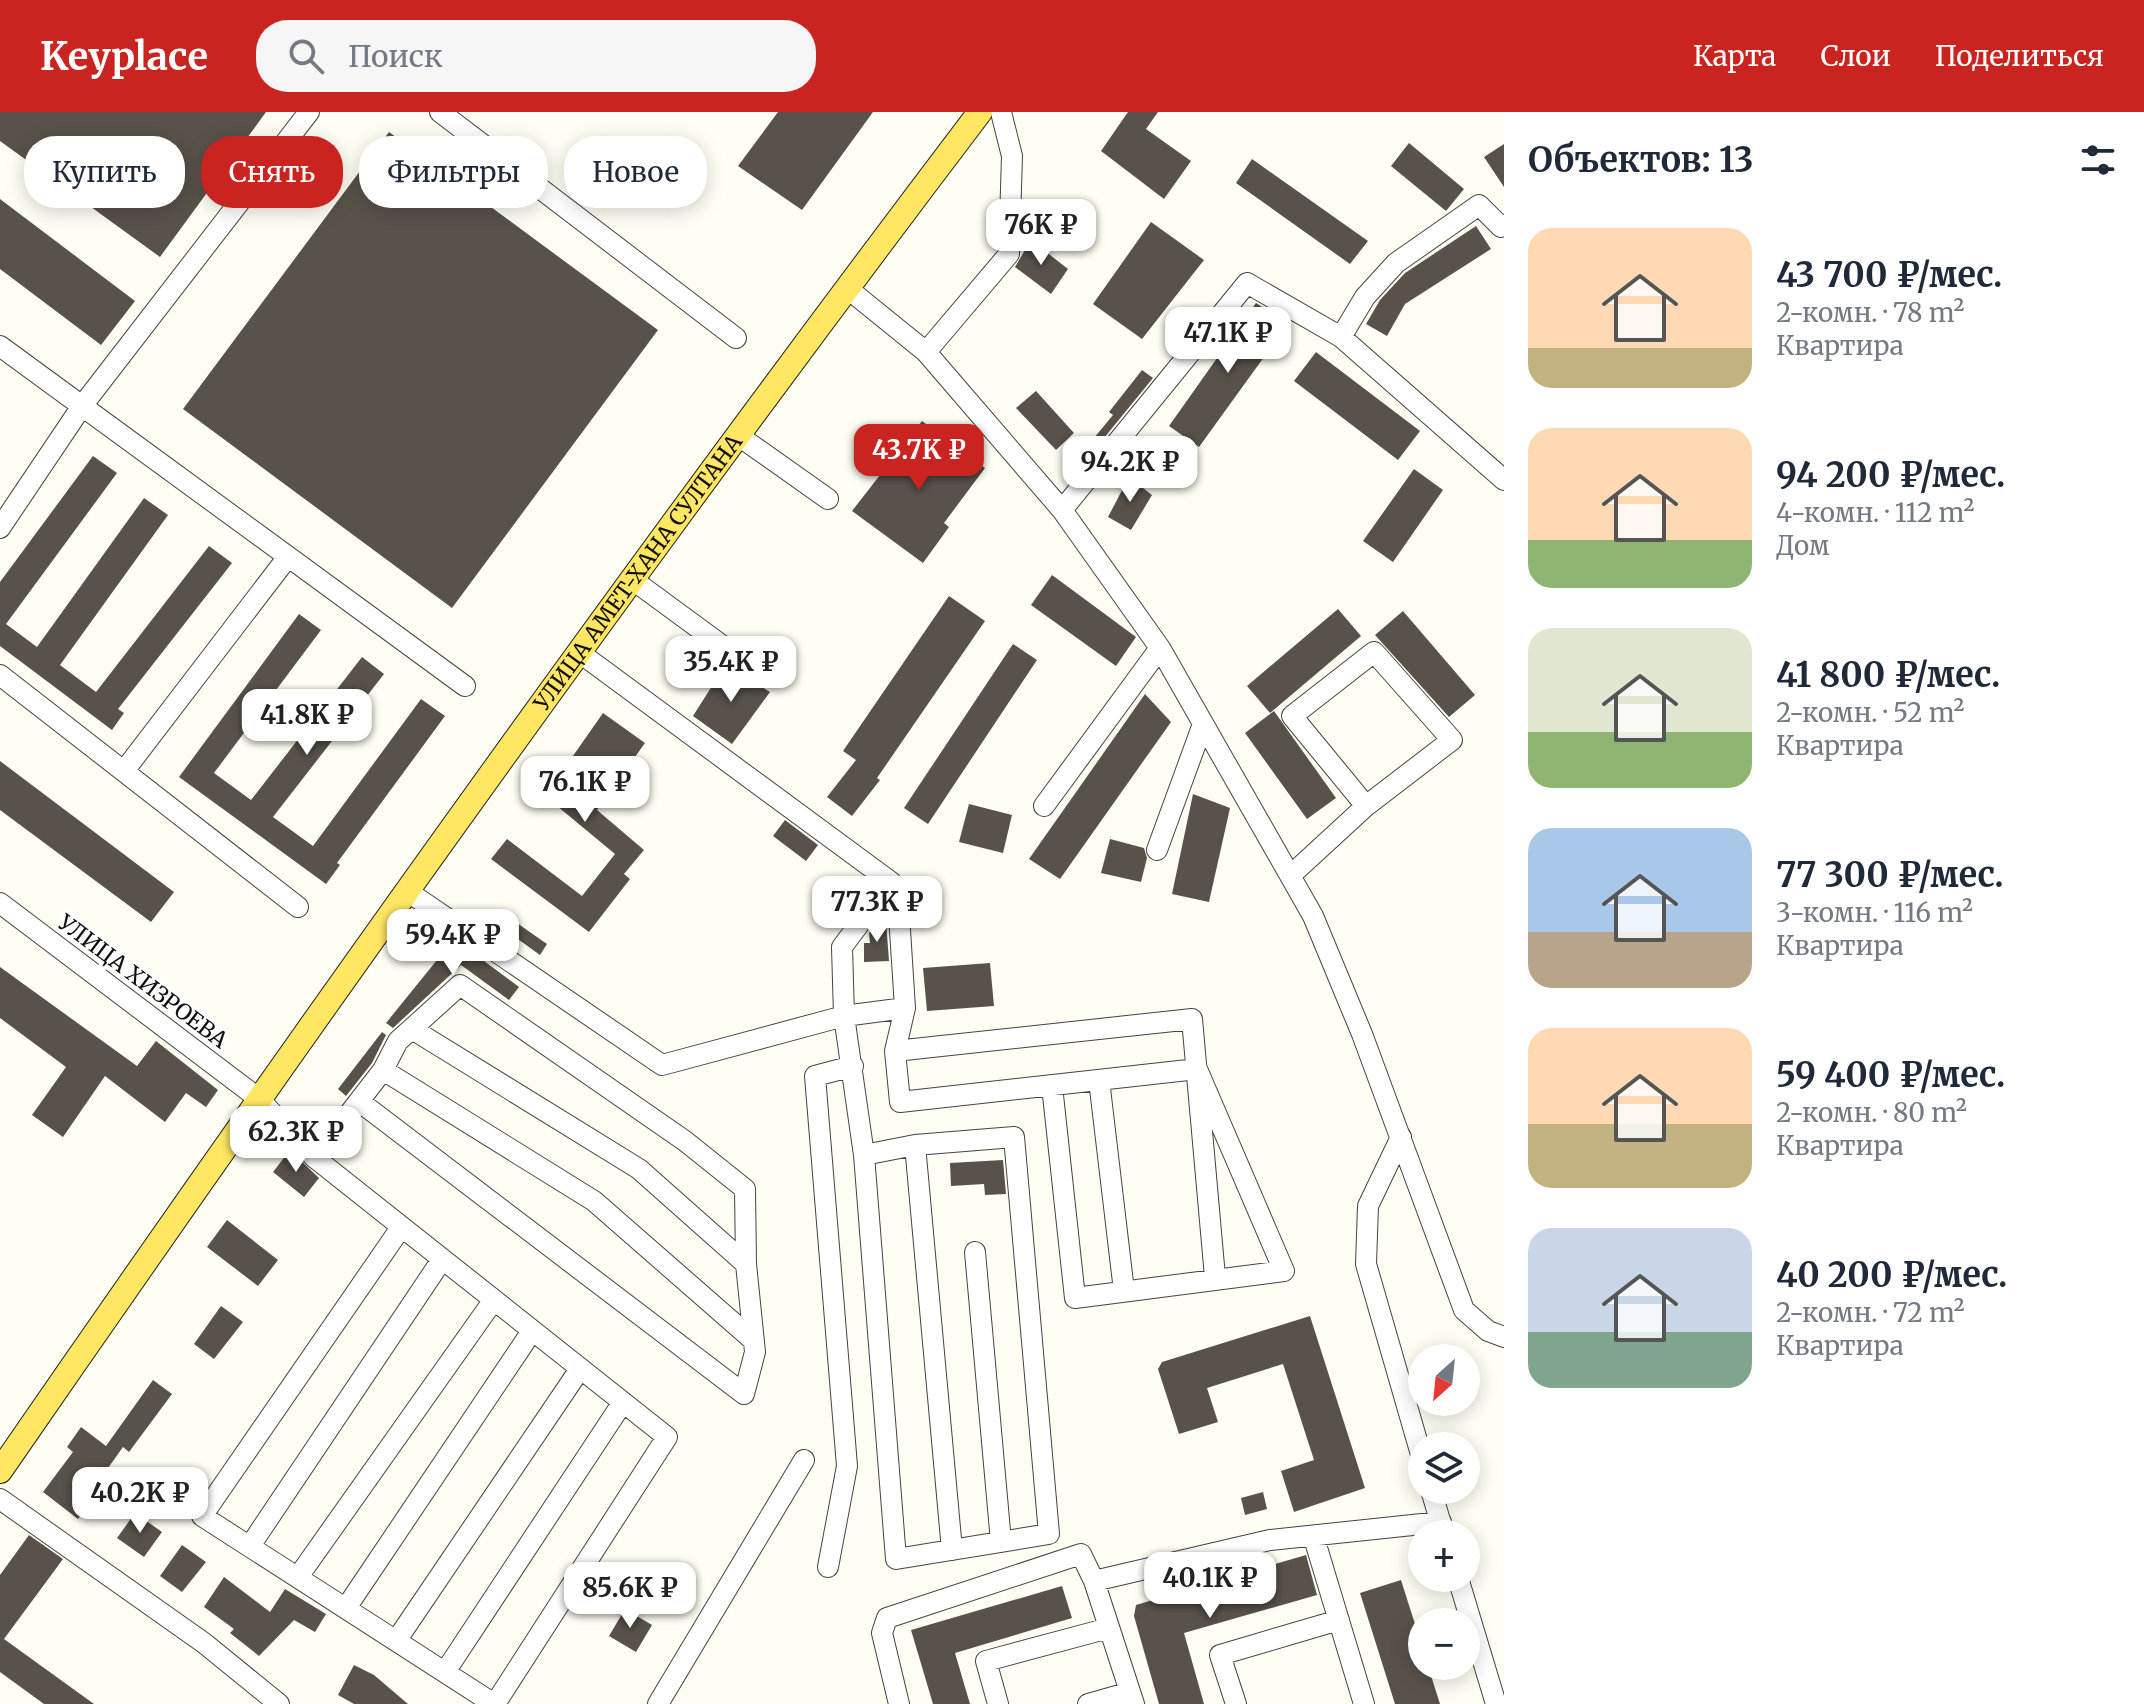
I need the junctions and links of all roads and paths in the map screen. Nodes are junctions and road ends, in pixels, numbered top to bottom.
1 (309, 112) edge
2 (440, 112) edge
3 (980, 112) edge
4 (1001, 112) edge
5 (1504, 225) edge
6 (847, 288) junction
7 (1341, 337) junction
8 (736, 338) dead end
9 (0, 346) edge
10 (926, 352) junction
11 (82, 406) junction
12 (739, 436) junction
13 (1504, 480) edge
14 (828, 499) dead end
15 (1062, 510) junction
16 (0, 528) edge
17 (287, 558) junction
18 (633, 580) junction
19 (1160, 648) junction
20 (731, 652) dead end
21 (580, 653) junction
22 (0, 675) edge
23 (465, 686) dead end
24 (1203, 724) junction
25 (124, 771) junction
26 (1044, 806) dead end
27 (1366, 806) junction
28 (1157, 850) dead end
29 (1291, 875) junction
30 (891, 882) junction
31 (407, 891) junction
32 (0, 903) edge
33 (298, 907) dead end
34 (905, 1008) junction
35 (844, 1016) junction
36 (412, 1029) junction
37 (895, 1051) junction
38 (853, 1066) junction
39 (1197, 1069) junction
40 (383, 1070) junction
41 (1099, 1080) junction
42 (1052, 1086) junction
43 (258, 1098) junction
44 (360, 1102) junction
45 (1401, 1137) junction
46 (915, 1145) junction
47 (864, 1155) junction
48 (315, 1158) junction
49 (400, 1229) junction
50 (975, 1252) dead end
51 (441, 1261) junction
52 (746, 1264) junction
53 (1215, 1277) junction
54 (1124, 1291) junction
55 (493, 1301) junction
56 (532, 1331) junction
57 (753, 1340) junction
58 (1503, 1340) edge
59 (580, 1369) junction
60 (623, 1402) junction
61 (1414, 1432) edge
62 (804, 1460) dead end
63 (0, 1471) edge
64 (0, 1499) edge
65 (1408, 1531) edge
66 (1314, 1538) junction
67 (1001, 1542) junction
68 (250, 1546) junction
69 (952, 1550) junction
70 (828, 1567) dead end
71 (298, 1577) junction
72 (1094, 1581) junction
73 (1462, 1592) edge
74 (346, 1608) junction
75 (1339, 1620) junction
76 (1109, 1628) junction
77 (396, 1641) junction
78 (445, 1672) junction
79 (1132, 1698) edge
80 (279, 1704) edge
81 (494, 1704) edge
82 (658, 1704) edge
83 (899, 1704) edge
84 (998, 1704) edge
85 (1088, 1704) edge
86 (1236, 1704) edge
87 (1364, 1704) edge
88 (1496, 1704) edge

1 - 11 street
2 - 8 street
3 - 6 main road, УЛИЦА АМЕТ-ХАНА СУЛТАНА
4 - 10 street
5 - 7 street
6 - 10 street
6 - 12 main road, УЛИЦА АМЕТ-ХАНА СУЛТАНА
7 - 13 street
7 - 15 street
9 - 11 street
10 - 15 street
11 - 16 street
11 - 17 street
12 - 14 street
12 - 18 main road, УЛИЦА АМЕТ-ХАНА СУЛТАНА
15 - 19 street
17 - 23 street
17 - 25 street
18 - 20 street
18 - 21 main road, УЛИЦА АМЕТ-ХАНА СУЛТАНА
19 - 24 street
19 - 26 street
21 - 30 street
21 - 31 main road, УЛИЦА АМЕТ-ХАНА СУЛТАНА
22 - 25 street
24 - 28 street
24 - 29 street
25 - 33 street
27 - 27 street
27 - 29 street
29 - 45 street
30 - 34 street
30 - 35 street
31 - 35 street
31 - 43 main road, УЛИЦА АМЕТ-ХАНА СУЛТАНА
32 - 43 street, УЛИЦА ХИЗРОЕВА
34 - 35 street
34 - 37 street
35 - 38 street
36 - 40 street
36 - 52 street
36 - 52 street
37 - 39 street
37 - 42 street
38 - 47 street
38 - 70 street
39 - 41 street
39 - 53 street
39 - 53 street
40 - 44 street
40 - 57 street
41 - 42 street
41 - 54 street
42 - 54 street
43 - 48 street, УЛИЦА ХИЗРОЕВА
43 - 63 main road, УЛИЦА АМЕТ-ХАНА СУЛТАНА
44 - 48 street
44 - 57 street
45 - 58 street
45 - 61 street
46 - 47 street
46 - 67 street
46 - 69 street
47 - 69 street
48 - 49 street, УЛИЦА ХИЗРОЕВА
49 - 51 street, УЛИЦА ХИЗРОЕВА
49 - 68 street
50 - 67 street
51 - 55 street, УЛИЦА ХИЗРОЕВА
51 - 68 street
52 - 57 street
53 - 54 street
55 - 56 street, УЛИЦА ХИЗРОЕВА
55 - 71 street
56 - 59 street, УЛИЦА ХИЗРОЕВА
56 - 74 street
59 - 60 street, УЛИЦА ХИЗРОЕВА
59 - 77 street
60 - 78 street
60 - 81 street, УЛИЦА ХИЗРОЕВА
62 - 82 street
64 - 80 street
65 - 66 street
66 - 72 street
66 - 75 street
67 - 69 street
68 - 71 street
71 - 74 street
72 - 76 street
72 - 83 street
73 - 88 street
74 - 77 street
75 - 86 street
75 - 87 street
76 - 79 street
76 - 84 street
77 - 78 street
78 - 81 street
79 - 85 street

